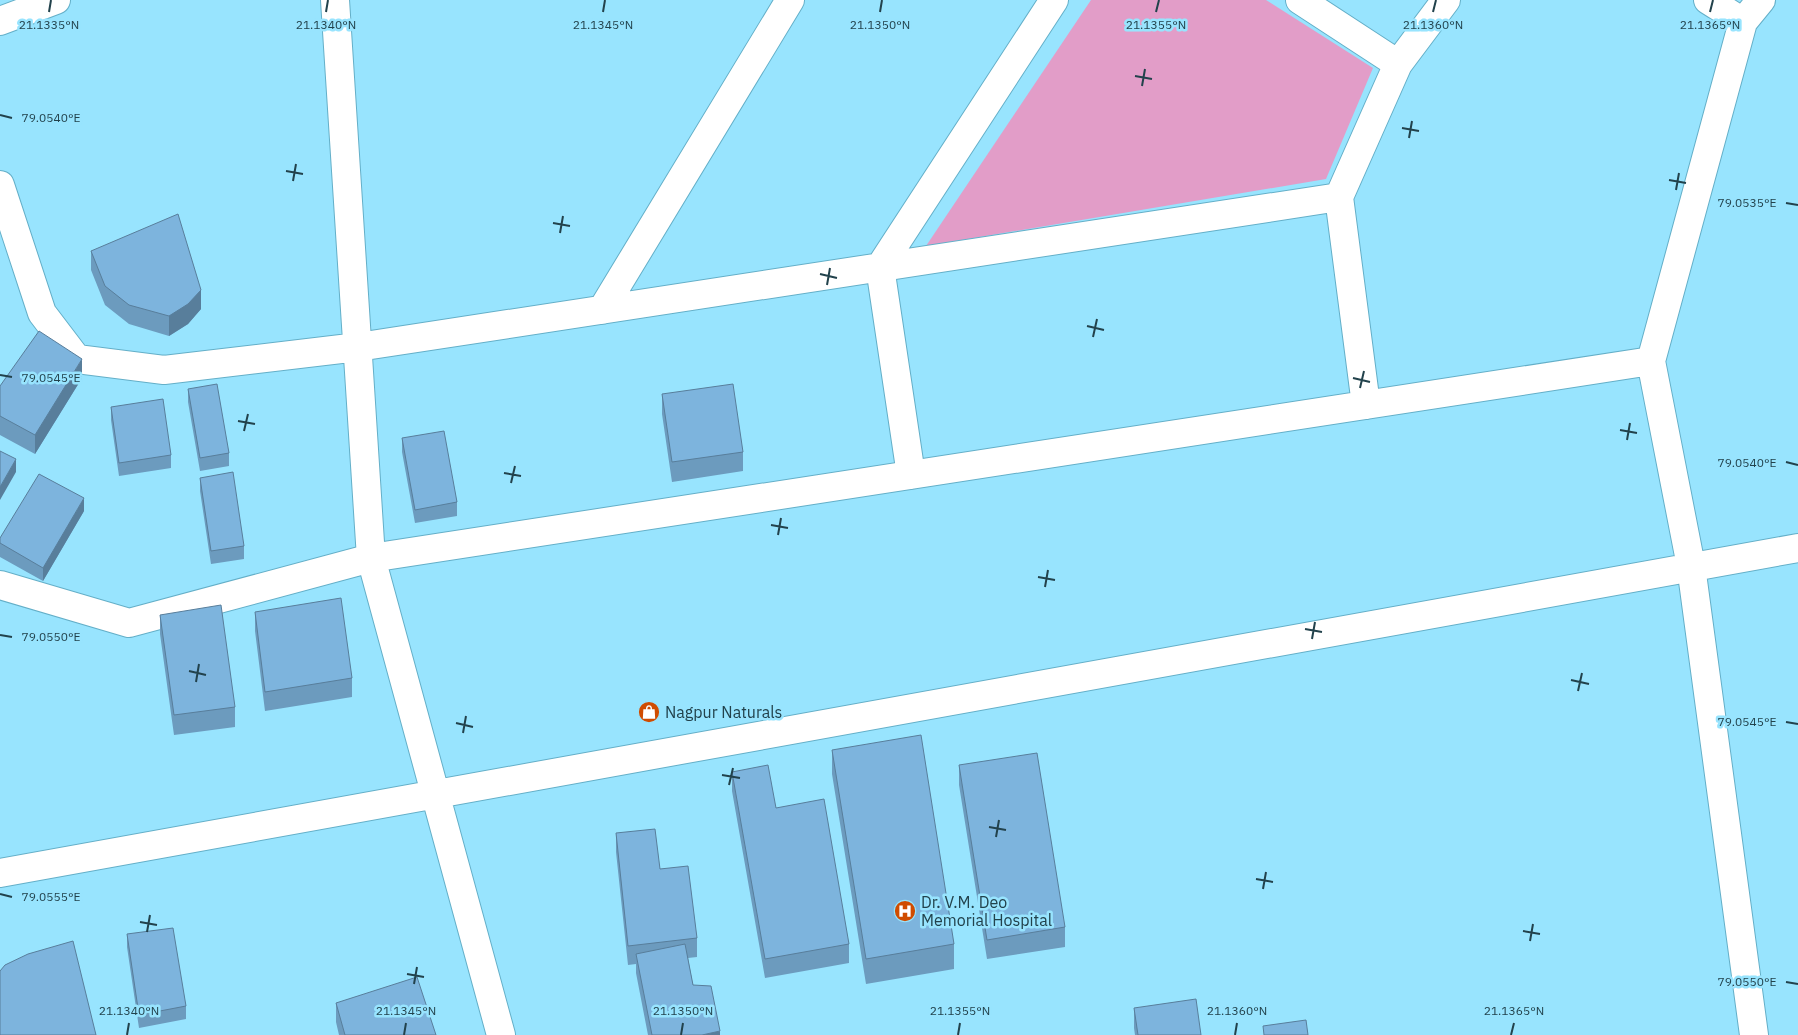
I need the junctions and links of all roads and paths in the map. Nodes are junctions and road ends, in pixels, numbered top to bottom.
1 (56, 0) edge
2 (335, 0) edge
3 (790, 0) edge
4 (1054, 0) edge
5 (1300, 0) edge
6 (1446, 0) edge
7 (1708, 0) edge
8 (1761, 0) edge
9 (0, 21) edge
10 (1743, 22) junction
11 (1398, 64) junction
12 (0, 185) edge
13 (1339, 197) junction
14 (880, 268) junction
15 (602, 310) junction
16 (358, 347) junction
17 (1651, 361) junction
18 (1366, 405) junction
19 (911, 475) junction
20 (1798, 548) edge
21 (371, 558) junction
22 (1691, 566) junction
23 (0, 585) edge
24 (436, 795) junction
25 (0, 873) edge
26 (501, 1035) edge
27 (1754, 1035) edge

1 - 9 street
2 - 16 street
3 - 15 street
4 - 14 street
5 - 11 street
6 - 11 street
7 - 10 street
8 - 10 street
10 - 17 street
11 - 13 street
12 - 16 street
13 - 14 street
13 - 18 street
14 - 15 street
14 - 19 street
15 - 16 street
16 - 21 street
17 - 18 street
17 - 22 street
18 - 19 street
19 - 21 street
20 - 22 street
21 - 23 street
21 - 24 street
22 - 24 street
22 - 27 street
24 - 25 street
24 - 26 street

